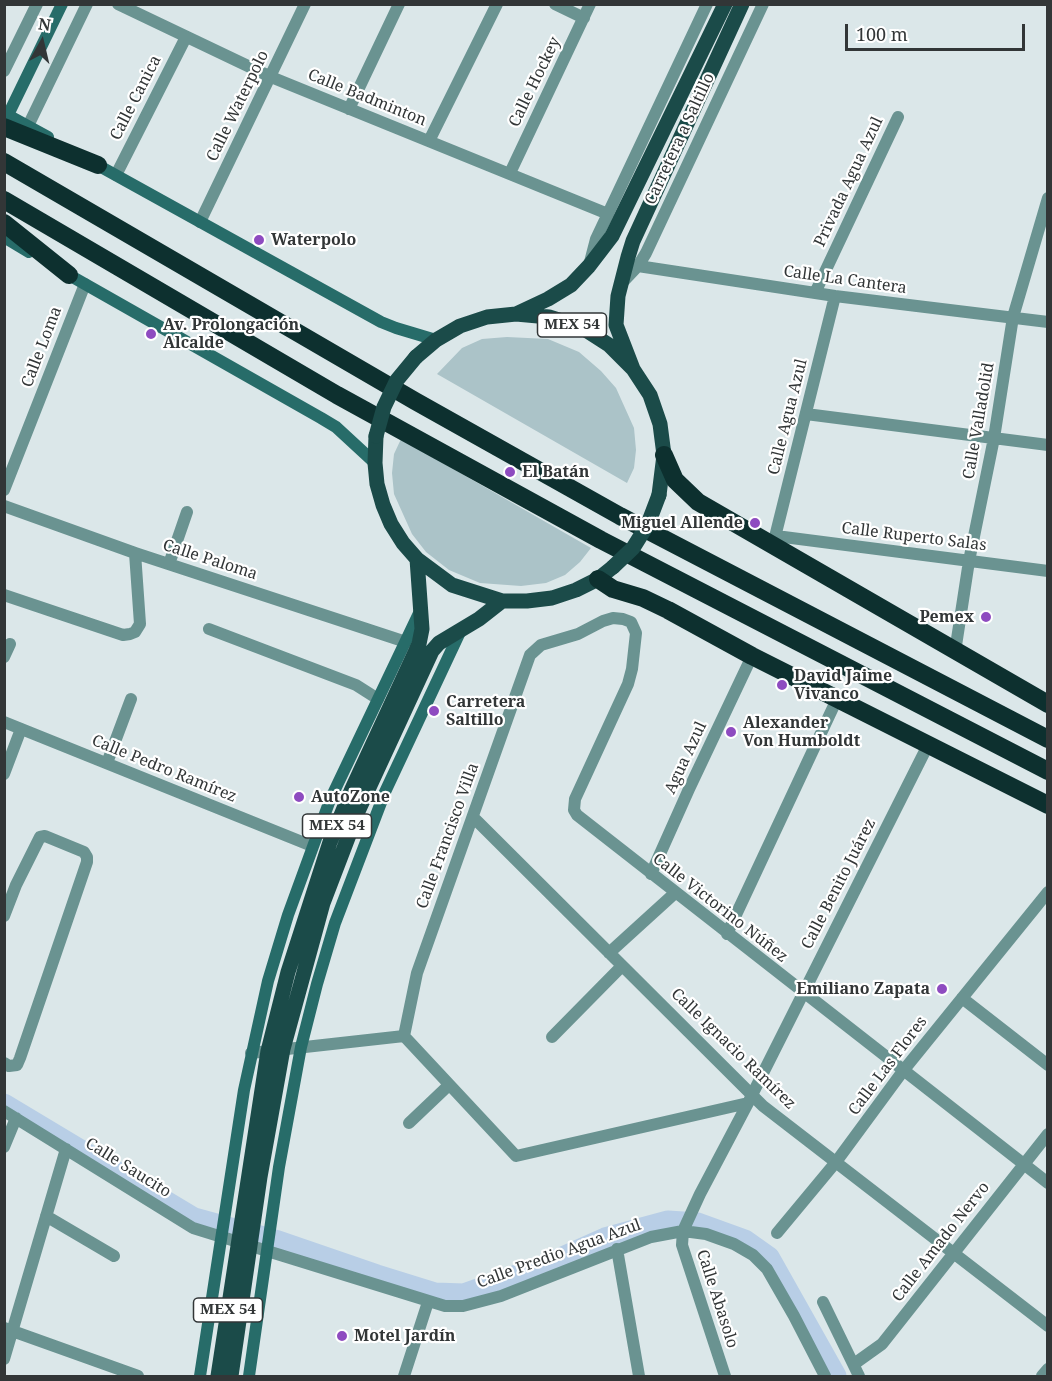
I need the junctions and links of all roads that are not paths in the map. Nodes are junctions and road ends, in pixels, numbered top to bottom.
1 (37, 4) edge
2 (62, 4) edge
3 (87, 4) edge
4 (118, 4) edge
5 (306, 4) edge
6 (399, 4) edge
7 (496, 4) edge
8 (555, 4) edge
9 (590, 4) edge
10 (708, 4) edge
11 (725, 4) edge
12 (742, 4) edge
13 (763, 4) edge
14 (584, 18) junction
15 (186, 37) junction
16 (4, 71) edge
17 (271, 77) junction
18 (660, 106) junction
19 (349, 109) junction
20 (898, 117) dead end
21 (6, 118) edge
22 (666, 125) junction
23 (28, 126) junction
24 (429, 141) junction
25 (4, 162) edge
26 (98, 165) junction
27 (510, 173) junction
28 (116, 175) junction
29 (1047, 198) edge
30 (4, 200) edge
31 (608, 214) junction
32 (200, 222) junction
33 (4, 223) edge
34 (4, 237) edge
35 (589, 266) junction
36 (638, 266) junction
37 (77, 279) junction
38 (621, 284) junction
39 (814, 293) junction
40 (835, 296) junction
41 (516, 314) junction
42 (1013, 317) junction
43 (1047, 322) edge
44 (436, 340) junction
45 (633, 369) junction
46 (806, 414) junction
47 (994, 438) junction
48 (1047, 445) edge
49 (664, 455) junction
50 (375, 463) junction
51 (4, 490) edge
52 (4, 506) edge
53 (186, 512) dead end
54 (774, 541) junction
55 (135, 553) junction
56 (417, 559) junction
57 (969, 561) junction
58 (169, 564) junction
59 (1047, 571) edge
60 (598, 579) junction
61 (4, 595) edge
62 (502, 601) junction
63 (421, 610) junction
64 (209, 629) dead end
65 (461, 630) junction
66 (406, 642) junction
67 (10, 644) dead end
68 (955, 652) junction
69 (752, 656) junction
70 (4, 657) edge
71 (131, 699) dead end
72 (378, 699) junction
73 (837, 699) junction
74 (1047, 704) edge
75 (4, 722) edge
76 (21, 729) junction
77 (1047, 739) edge
78 (928, 745) junction
79 (107, 763) junction
80 (1047, 771) edge
81 (4, 774) edge
82 (1047, 805) edge
83 (574, 810) joint
84 (473, 816) junction
85 (312, 846) junction
86 (651, 874) junction
87 (10, 883) edge
88 (1047, 892) edge
89 (675, 893) junction
90 (6, 908) edge
91 (727, 934) junction
92 (609, 953) junction
93 (622, 966) junction
94 (802, 993) junction
95 (962, 998) junction
96 (404, 1036) junction
97 (552, 1037) dead end
98 (301, 1047) junction
99 (275, 1050) junction
100 (251, 1053) junction
101 (4, 1063) edge
102 (1047, 1065) edge
103 (903, 1071) junction
104 (449, 1085) junction
105 (750, 1099) junction
106 (4, 1111) edge
107 (16, 1118) junction
108 (410, 1123) dead end
109 (1047, 1134) edge
110 (4, 1147) edge
111 (66, 1149) junction
112 (836, 1162) junction
113 (1023, 1164) junction
114 (1047, 1183) edge
115 (255, 1214) junction
116 (46, 1216) junction
117 (271, 1216) junction
118 (683, 1231) junction
119 (777, 1233) dead end
120 (221, 1237) junction
121 (244, 1244) junction
122 (616, 1249) junction
123 (266, 1251) junction
124 (953, 1253) junction
125 (114, 1256) dead end
126 (428, 1302) junction
127 (823, 1302) dead end
128 (1047, 1326) edge
129 (9, 1329) edge
130 (4, 1359) edge
131 (855, 1364) junction
132 (1047, 1369) edge
133 (138, 1377) edge
134 (200, 1377) edge
135 (218, 1377) edge
136 (231, 1377) edge
137 (249, 1377) edge
138 (404, 1377) edge
139 (639, 1377) edge
140 (725, 1377) edge
141 (825, 1377) edge
142 (859, 1377) edge
143 (1042, 1377) edge

1 - 16 street
2 - 21 street
3 - 23 street
4 - 15 street, Calle Badminton
5 - 17 street, Calle Waterpolo
6 - 19 street
7 - 24 street
8 - 14 street
9 - 14 street, Calle Hockey
10 - 18 street, Carretera a Saltillo
11 - 22 main road, Carretera a Saltillo / MEX 54
12 - 38 main road, Carretera a Saltillo / MEX 54
13 - 36 street, Carretera a Saltillo
14 - 27 street, Calle Hockey
15 - 17 street, Calle Badminton
15 - 28 street, Calle Canica
17 - 19 street, Calle Badminton
17 - 32 street, Calle Waterpolo
18 - 22 main road
18 - 31 street, Carretera a Saltillo
19 - 24 street, Calle Badminton
20 - 39 street, Privada Agua Azul
21 - 23 street
21 - 26 highway
22 - 35 main road, Carretera a Saltillo / MEX 54
23 - 26 street
24 - 27 street, Calle Badminton
25 - 77 highway
26 - 28 street
27 - 31 street, Calle Badminton
28 - 32 street
29 - 42 street, Calle Valladolid
30 - 80 highway
31 - 35 street, Carretera a Saltillo
32 - 44 street
33 - 37 highway
34 - 37 street
35 - 41 main road, Carretera a Saltillo / MEX 54
36 - 38 street, Carretera a Saltillo
36 - 39 street, Calle La Cantera
37 - 50 street
37 - 51 street, Calle Loma
38 - 45 main road, Carretera a Saltillo / MEX 54
39 - 40 street, Calle La Cantera
40 - 42 street, Calle La Cantera
40 - 46 street, Calle Agua Azul
41 - 44 main road, MEX 54
41 - 45 main road, MEX 54
42 - 43 street, Calle La Cantera
42 - 47 street, Calle Valladolid
44 - 50 main road, MEX 54, bridge
45 - 49 main road, MEX 54
46 - 47 street
46 - 54 street, Calle Agua Azul
47 - 48 street
47 - 57 street, Calle Valladolid
49 - 54 highway
49 - 60 main road, MEX 54, bridge
50 - 56 main road, MEX 54
52 - 55 street, Calle Paloma
53 - 58 street
54 - 57 street, Calle Ruperto Salas
54 - 68 highway
55 - 58 street, Calle Paloma
55 - 61 street
56 - 62 main road, MEX 54
56 - 63 main road, MEX 54
57 - 59 street, Calle Ruperto Salas
57 - 68 street, Calle Valladolid
58 - 66 street, Calle Paloma
60 - 62 main road, MEX 54
60 - 69 highway
62 - 65 main road, MEX 54
63 - 66 street
63 - 99 main road, MEX 54
64 - 72 street
65 - 98 street
65 - 99 main road, MEX 54
66 - 72 street
67 - 70 street
68 - 74 highway
69 - 73 highway
69 - 86 street, Agua Azul
71 - 79 street
72 - 85 street
73 - 78 highway
73 - 91 street
75 - 76 street, Calle Pedro Ramírez
76 - 79 street, Calle Pedro Ramírez
76 - 81 street
78 - 82 highway
78 - 94 street, Calle Benito Juárez
79 - 85 street, Calle Pedro Ramírez
83 - 84 street, Calle Francisco Villa
83 - 86 street, Calle Victorino Núñez
84 - 92 street, Calle Ignacio Ramírez
84 - 96 street, Calle Francisco Villa
85 - 100 street
86 - 89 street, Calle Victorino Núñez
87 - 90 street
87 - 101 street
88 - 95 street, Calle Las Flores
89 - 91 street, Calle Victorino Núñez
89 - 92 street
91 - 94 street, Calle Victorino Núñez
92 - 93 street, Calle Ignacio Ramírez
93 - 97 street
93 - 105 street, Calle Ignacio Ramírez
94 - 103 street, Calle Victorino Núñez
94 - 105 street, Calle Benito Juárez
95 - 102 street
95 - 103 street, Calle Las Flores
96 - 98 street
96 - 104 street
98 - 99 street
98 - 117 street
99 - 100 street
99 - 115 main road, MEX 54
99 - 121 main road, MEX 54
100 - 120 street
103 - 112 street, Calle Las Flores
103 - 113 street, Calle Victorino Núñez
104 - 105 street
104 - 108 street
105 - 112 street, Calle Ignacio Ramírez
105 - 118 street, Calle Benito Juárez
106 - 107 street, Calle Saucito
107 - 110 street
107 - 111 street, Calle Saucito
109 - 113 street, Calle Amado Nervo
111 - 116 street
111 - 120 street, Calle Saucito
112 - 119 street, Calle Las Flores
112 - 124 street, Calle Ignacio Ramírez
113 - 114 street, Calle Victorino Núñez
113 - 124 street, Calle Amado Nervo
115 - 117 street
115 - 121 main road, MEX 54
116 - 125 street
116 - 129 street
117 - 123 street
118 - 122 street, Calle Predio Agua Azul
118 - 140 street, Calle Abasolo
118 - 141 street, Calle Predio Agua Azul
120 - 121 street, Calle Saucito
120 - 134 street
121 - 123 street, Calle Predio Agua Azul
121 - 135 main road, MEX 54
121 - 136 main road, MEX 54
122 - 126 street, Calle Predio Agua Azul
122 - 139 street
123 - 126 street, Calle Predio Agua Azul
123 - 137 street
124 - 128 street, Calle Ignacio Ramírez
124 - 131 street, Calle Amado Nervo
126 - 138 street
127 - 131 street
129 - 130 street
129 - 133 street
131 - 142 street
132 - 143 street

